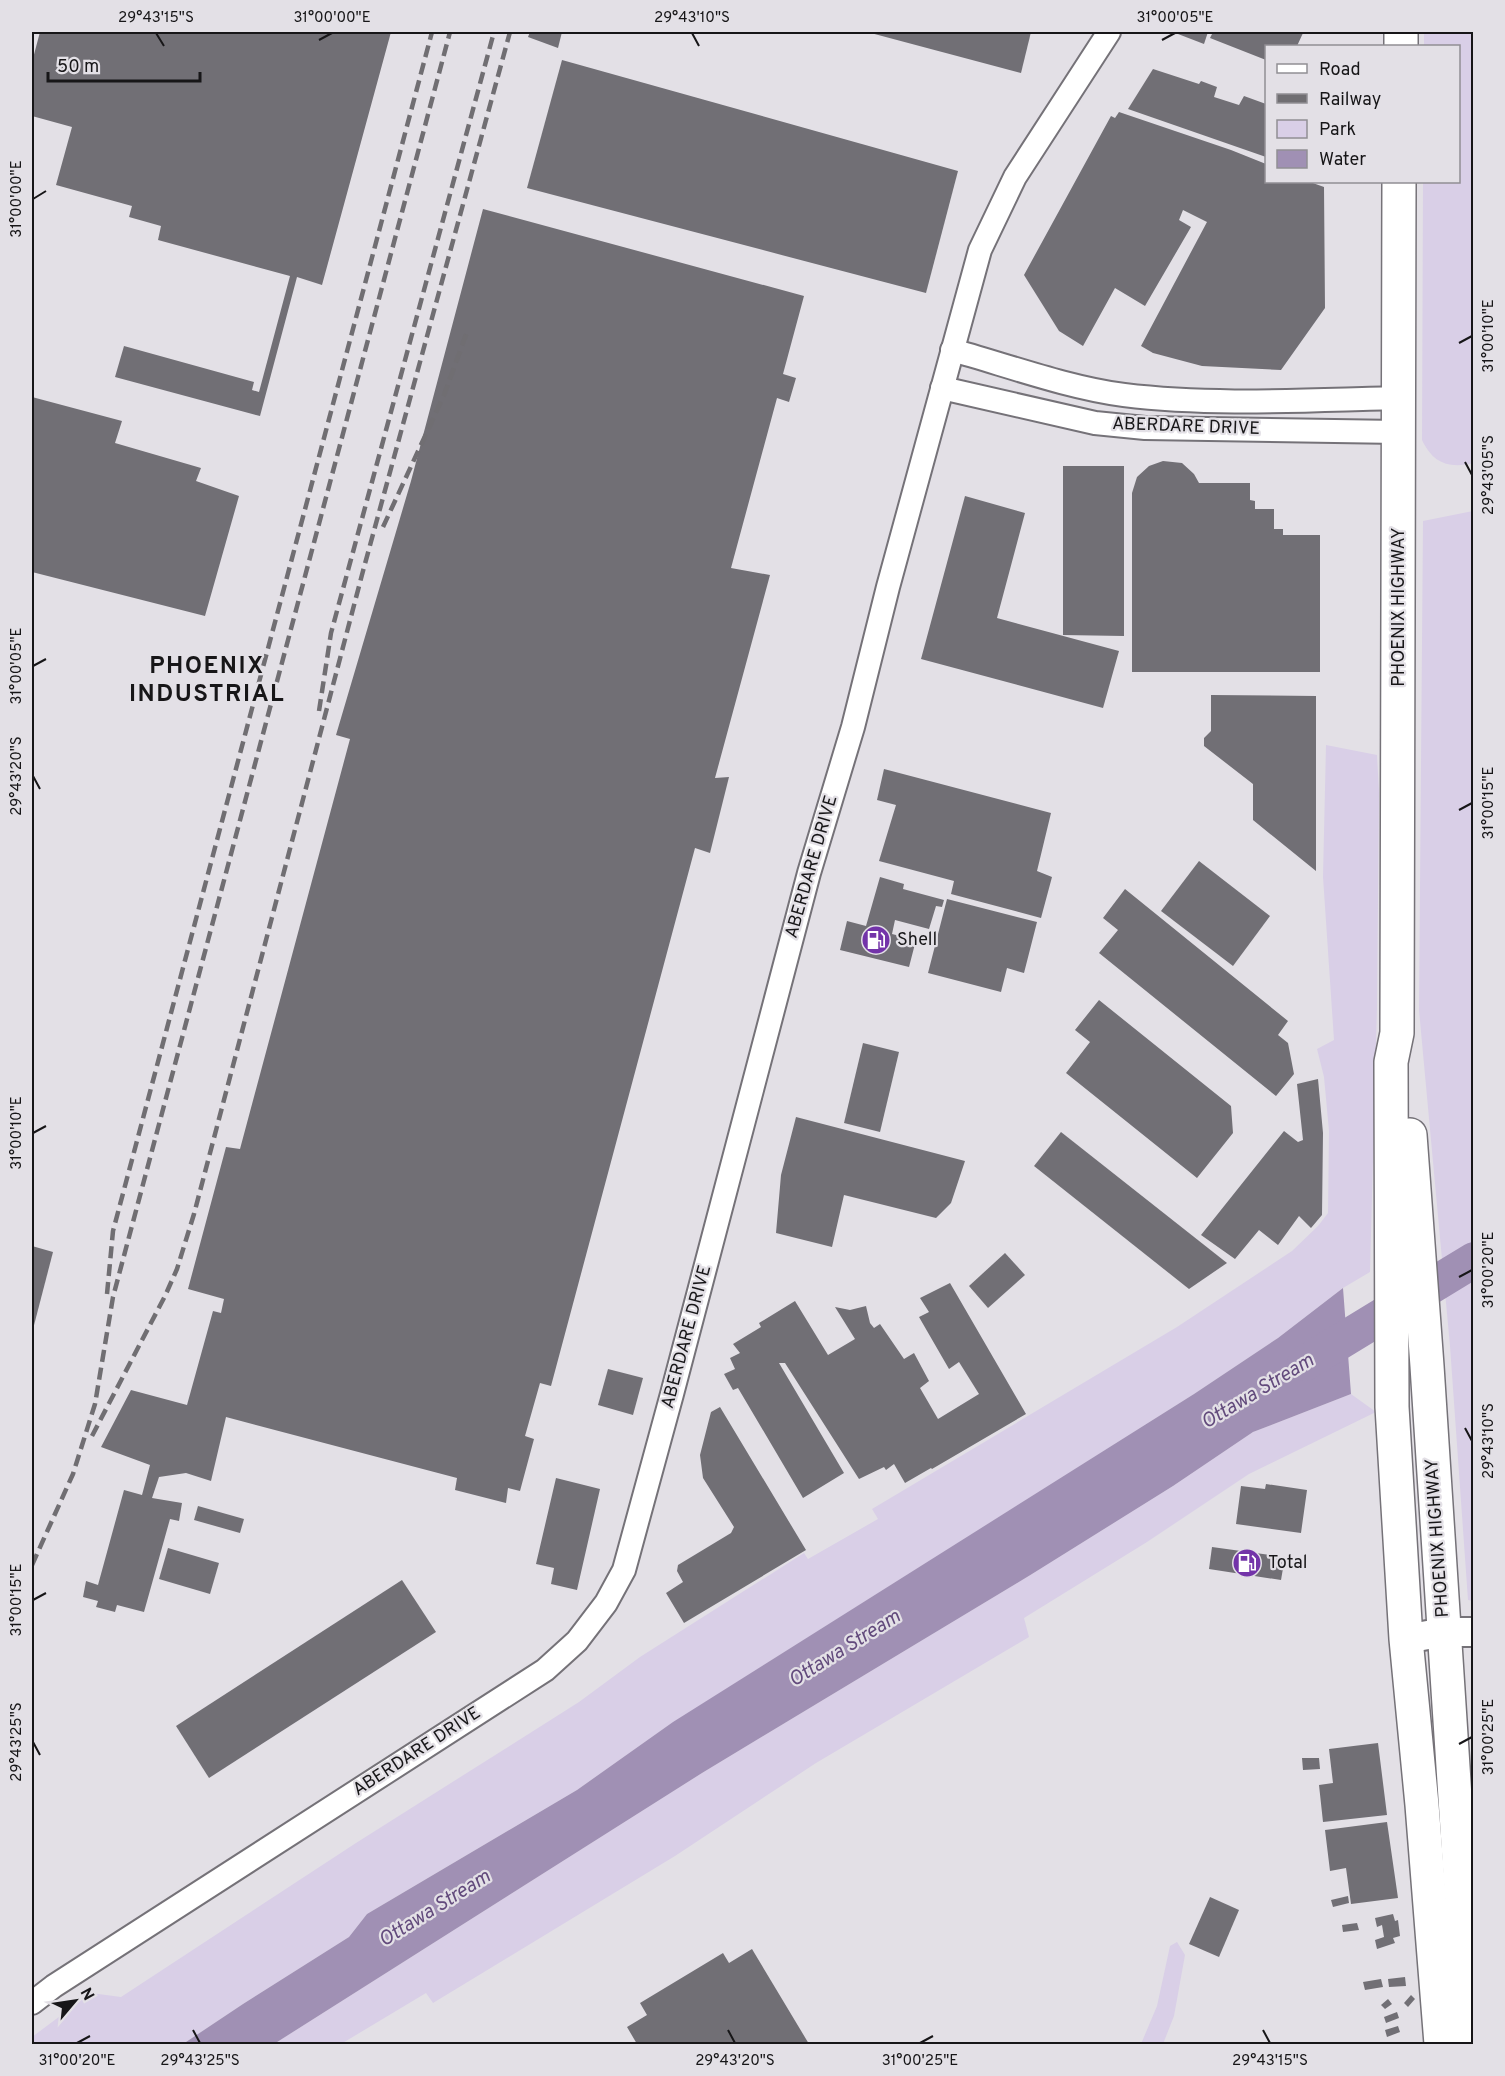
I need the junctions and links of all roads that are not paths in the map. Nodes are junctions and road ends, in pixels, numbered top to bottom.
1 (1109, 32) edge
2 (1399, 183) edge
3 (952, 350) junction
4 (942, 388) junction
5 (1398, 398) junction
6 (1399, 432) junction
7 (1403, 1216) junction
8 (1459, 1632) edge
9 (1406, 1639) junction
10 (32, 2003) edge
11 (1441, 2044) edge
12 (1471, 2044) edge

1 - 3 street, ABERDARE DRIVE
2 - 5 main road, PHOENIX HIGHWAY
3 - 4 street, ABERDARE DRIVE
3 - 5 street, ABERDARE DRIVE
4 - 6 street, ABERDARE DRIVE
4 - 10 street, ABERDARE DRIVE
5 - 6 main road, PHOENIX HIGHWAY
6 - 7 main road, PHOENIX HIGHWAY
7 - 8 main road, PHOENIX HIGHWAY
7 - 9 main road, PHOENIX HIGHWAY
8 - 9 street
8 - 12 main road, PHOENIX HIGHWAY
9 - 11 main road, PHOENIX HIGHWAY

